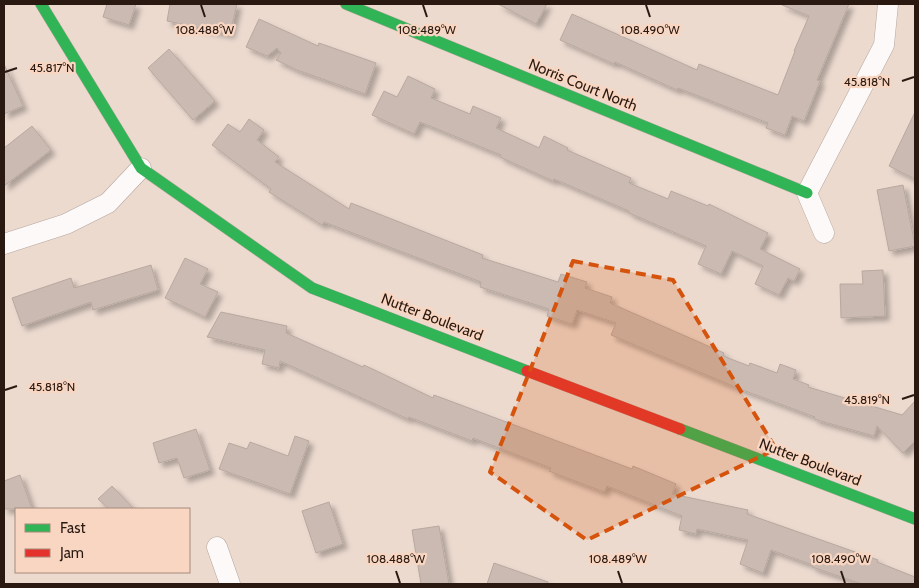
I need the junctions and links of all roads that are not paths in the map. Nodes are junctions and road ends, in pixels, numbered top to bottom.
1 (41, 4) edge
2 (346, 4) edge
3 (888, 4) edge
4 (141, 168) junction
5 (807, 193) junction
6 (824, 233) dead end
7 (4, 244) edge
8 (915, 519) edge
9 (217, 547) dead end
10 (230, 584) edge

1 - 4 street, Nutter Boulevard
2 - 5 street, Norris Court North
3 - 5 street
4 - 7 street
4 - 8 street, Nutter Boulevard
5 - 6 street
9 - 10 street

